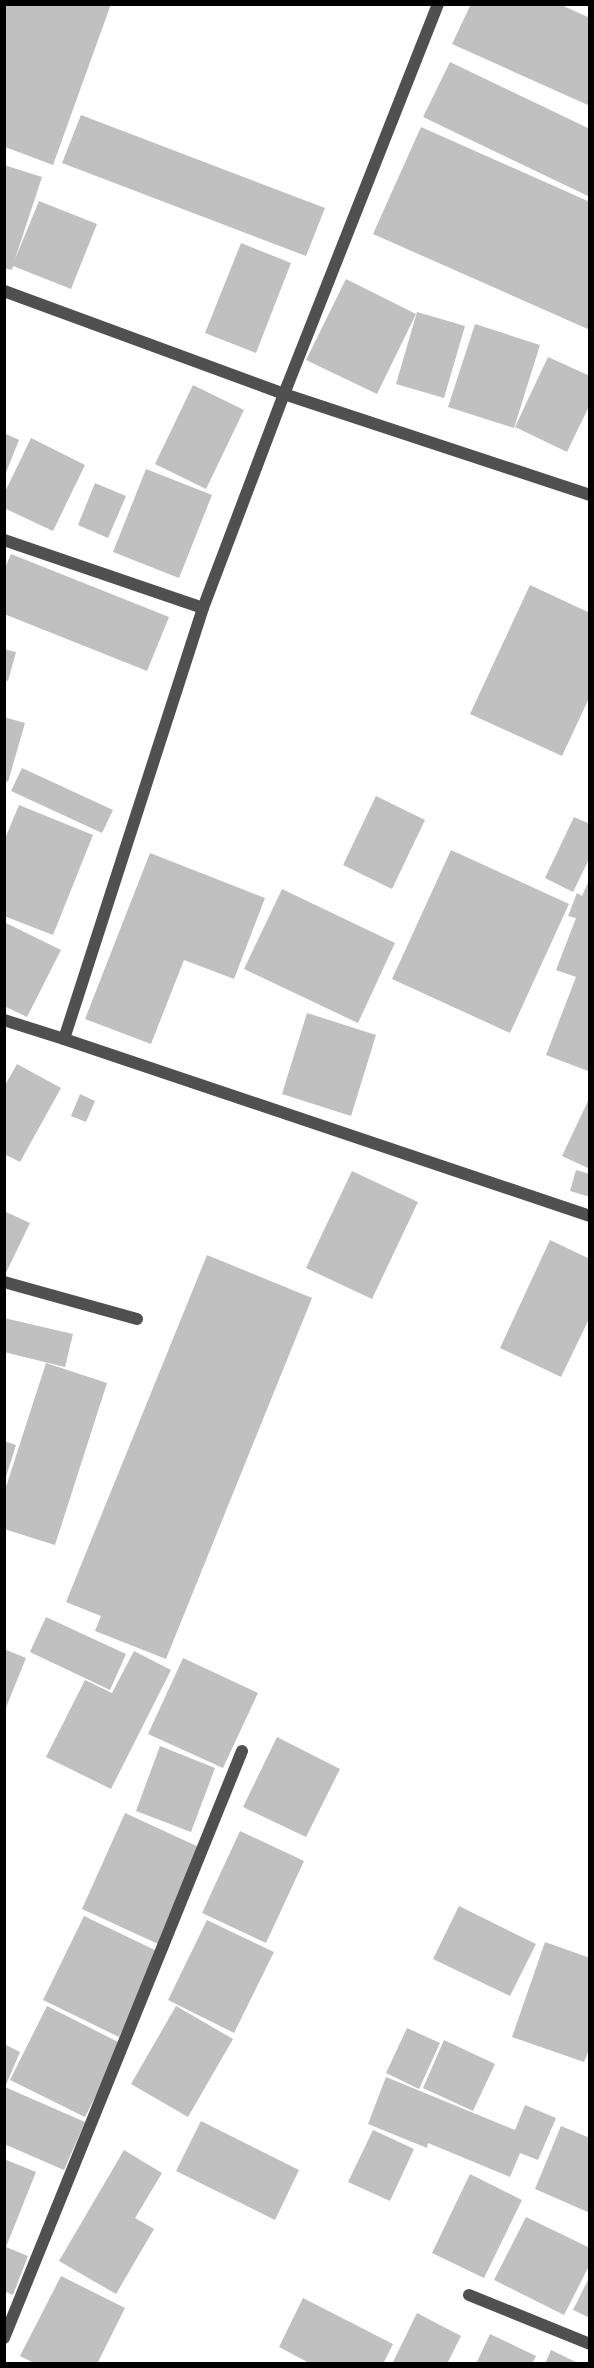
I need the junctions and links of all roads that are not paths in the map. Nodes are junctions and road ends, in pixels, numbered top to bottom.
1 (438, 4) edge
2 (4, 291) edge
3 (284, 394) junction
4 (590, 495) edge
5 (4, 540) edge
6 (203, 608) junction
7 (4, 1020) edge
8 (64, 1039) junction
9 (590, 1216) edge
10 (4, 1282) edge
11 (137, 1319) dead end
12 (242, 1751) dead end
13 (469, 2295) dead end
14 (4, 2338) edge
15 (590, 2344) edge

1 - 3 street
2 - 3 street
3 - 4 street
3 - 6 street
5 - 6 street
6 - 8 street
7 - 8 street
8 - 9 street
10 - 11 street
12 - 14 street
13 - 15 street

